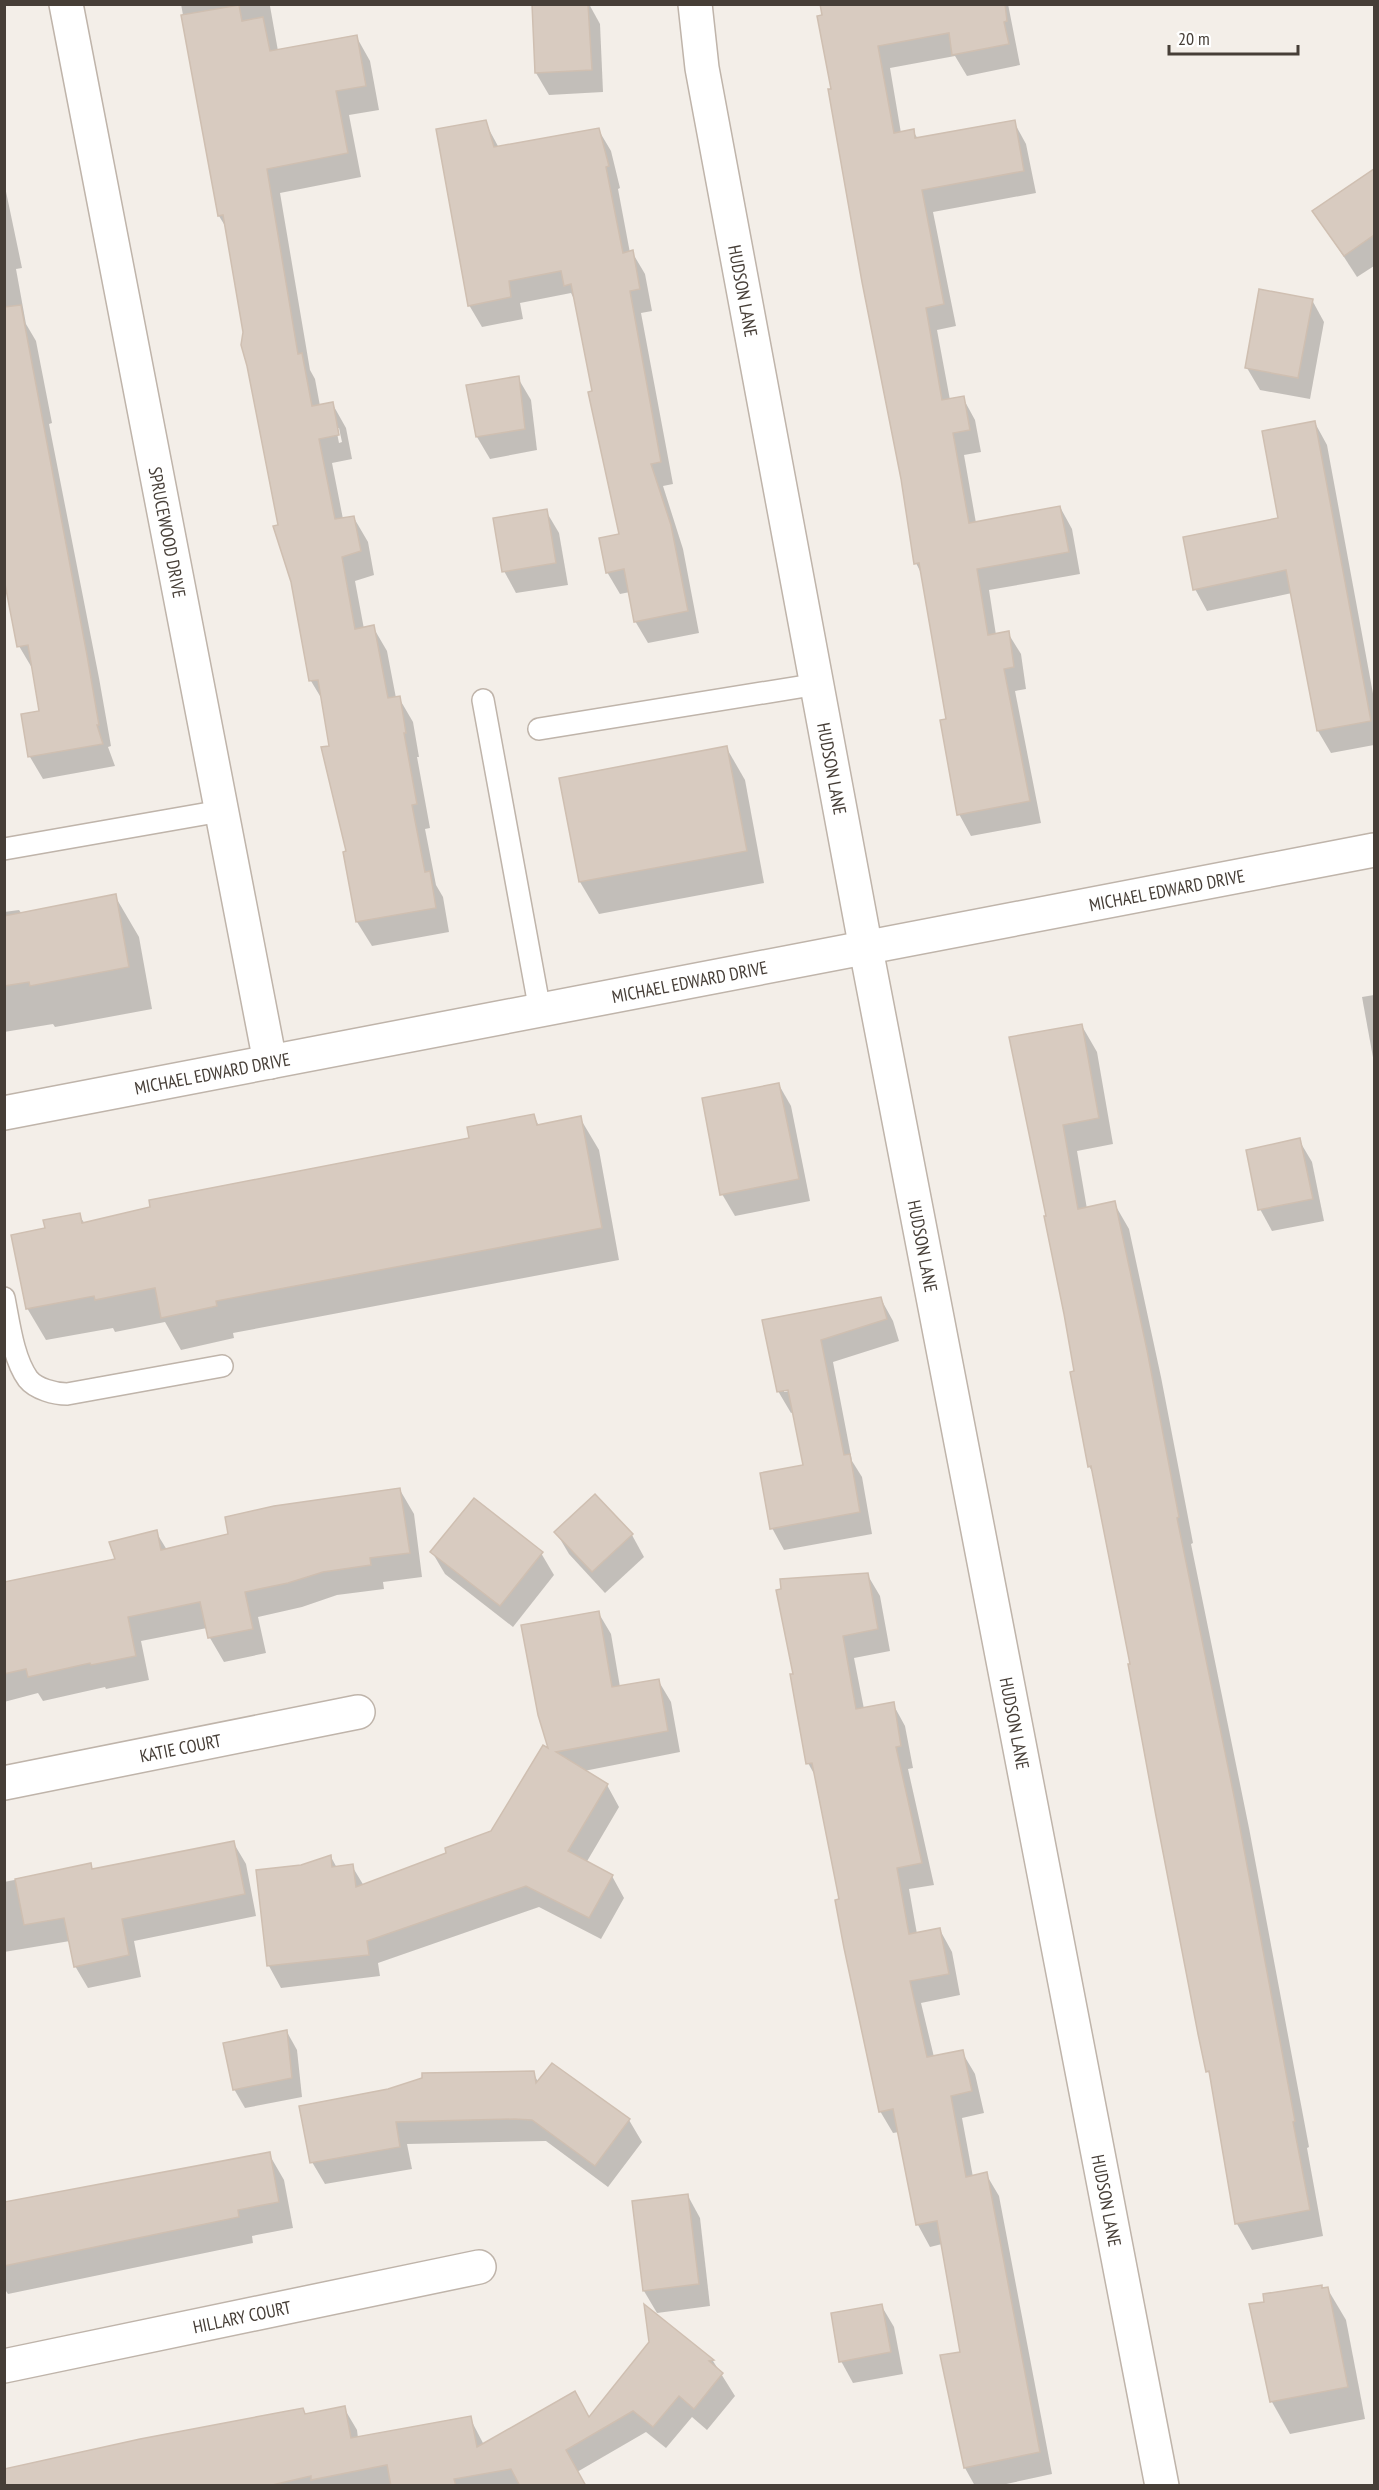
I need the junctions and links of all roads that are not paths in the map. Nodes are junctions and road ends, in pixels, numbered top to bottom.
1 (66, 4) edge
2 (695, 4) edge
3 (818, 684) junction
4 (483, 700) dead end
5 (539, 729) dead end
6 (221, 811) junction
7 (4, 849) edge
8 (1374, 850) edge
9 (866, 949) junction
10 (540, 1011) junction
11 (270, 1062) junction
12 (4, 1113) edge
13 (4, 1298) edge
14 (222, 1366) dead end
15 (358, 1712) dead end
16 (4, 1783) edge
17 (479, 2267) dead end
18 (4, 2366) edge
19 (1162, 2486) edge

1 - 6 street, SPRUCEWOOD DRIVE
2 - 3 street, HUDSON LANE
3 - 5 lane
3 - 9 street, HUDSON LANE
4 - 10 lane
6 - 7 lane
6 - 11 street, SPRUCEWOOD DRIVE
8 - 9 street, MICHAEL EDWARD DRIVE
9 - 10 street, MICHAEL EDWARD DRIVE
9 - 19 street, HUDSON LANE
10 - 11 street, MICHAEL EDWARD DRIVE
11 - 12 street, MICHAEL EDWARD DRIVE
13 - 14 lane
15 - 16 street, KATIE COURT
17 - 18 street, HILLARY COURT

